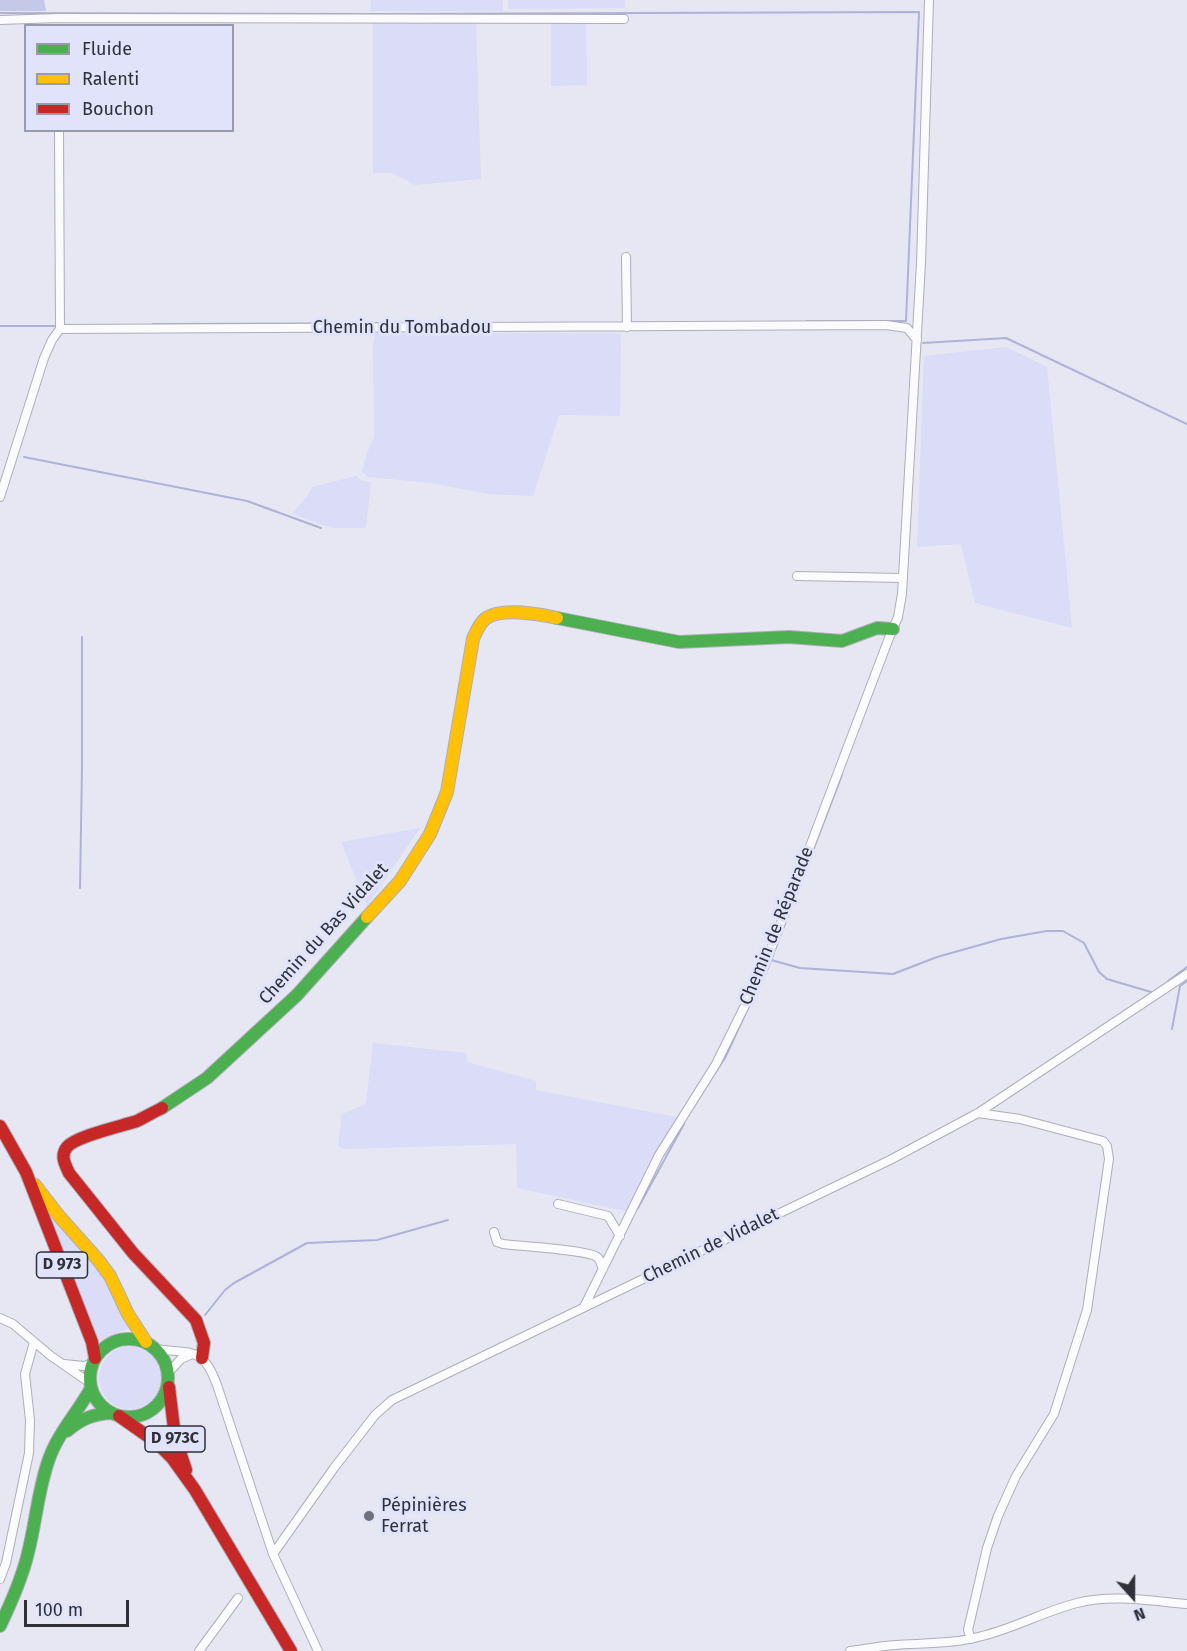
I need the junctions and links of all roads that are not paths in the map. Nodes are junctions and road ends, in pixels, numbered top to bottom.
1 (929, 0) edge
2 (624, 19) dead end
3 (0, 20) edge
4 (59, 22) edge
5 (59, 132) edge
6 (626, 258) dead end
7 (627, 327) junction
8 (60, 329) junction
9 (917, 340) junction
10 (0, 497) edge
11 (797, 576) dead end
12 (903, 578) junction
13 (893, 629) junction
14 (1187, 974) edge
15 (978, 1113) junction
16 (0, 1126) edge
17 (26, 1172) junction
18 (558, 1203) dead end
19 (494, 1232) dead end
20 (620, 1236) junction
21 (603, 1269) junction
22 (584, 1307) junction
23 (0, 1318) edge
24 (34, 1342) junction
25 (151, 1346) junction
26 (197, 1356) junction
27 (94, 1361) junction
28 (63, 1364) junction
29 (168, 1379) junction
30 (91, 1386) junction
31 (115, 1415) junction
32 (59, 1437) junction
33 (195, 1490) junction
34 (273, 1554) junction
35 (0, 1579) edge
36 (238, 1598) dead end
37 (1187, 1604) edge
38 (0, 1626) edge
39 (970, 1639) junction
40 (199, 1651) edge
41 (291, 1651) edge
42 (318, 1651) edge
43 (850, 1651) edge

1 - 9 street, Chemin de Réparade
2 - 4 street
3 - 4 street
5 - 8 street
6 - 7 street
7 - 8 street, Chemin du Tombadou
7 - 9 street, Chemin du Tombadou
8 - 10 street
9 - 12 street, Chemin de Réparade
11 - 12 street
12 - 13 street, Chemin de Réparade
13 - 20 street, Chemin de Réparade
13 - 26 main road, Chemin du Bas Vidalet
14 - 15 street, Chemin de Vidalet
15 - 22 street, Chemin de Vidalet
15 - 39 street
16 - 17 main road, D 973
17 - 25 main road, D 973
17 - 27 main road, D 973
18 - 20 street
19 - 21 street
20 - 21 street, Chemin de Réparade
21 - 22 street, Chemin de Réparade
22 - 34 street, Chemin de Vidalet
23 - 24 street
24 - 28 street
24 - 35 street
25 - 26 street
25 - 27 main road
25 - 29 main road
26 - 29 street
26 - 34 street
27 - 28 street
27 - 30 main road
28 - 30 street
29 - 31 main road
29 - 33 main road, D 973C
30 - 31 main road
30 - 32 main road
31 - 32 main road
31 - 33 main road, D 973C
32 - 38 main road
33 - 41 main road, D 973C
34 - 42 street
36 - 40 street
37 - 39 street
39 - 43 street

